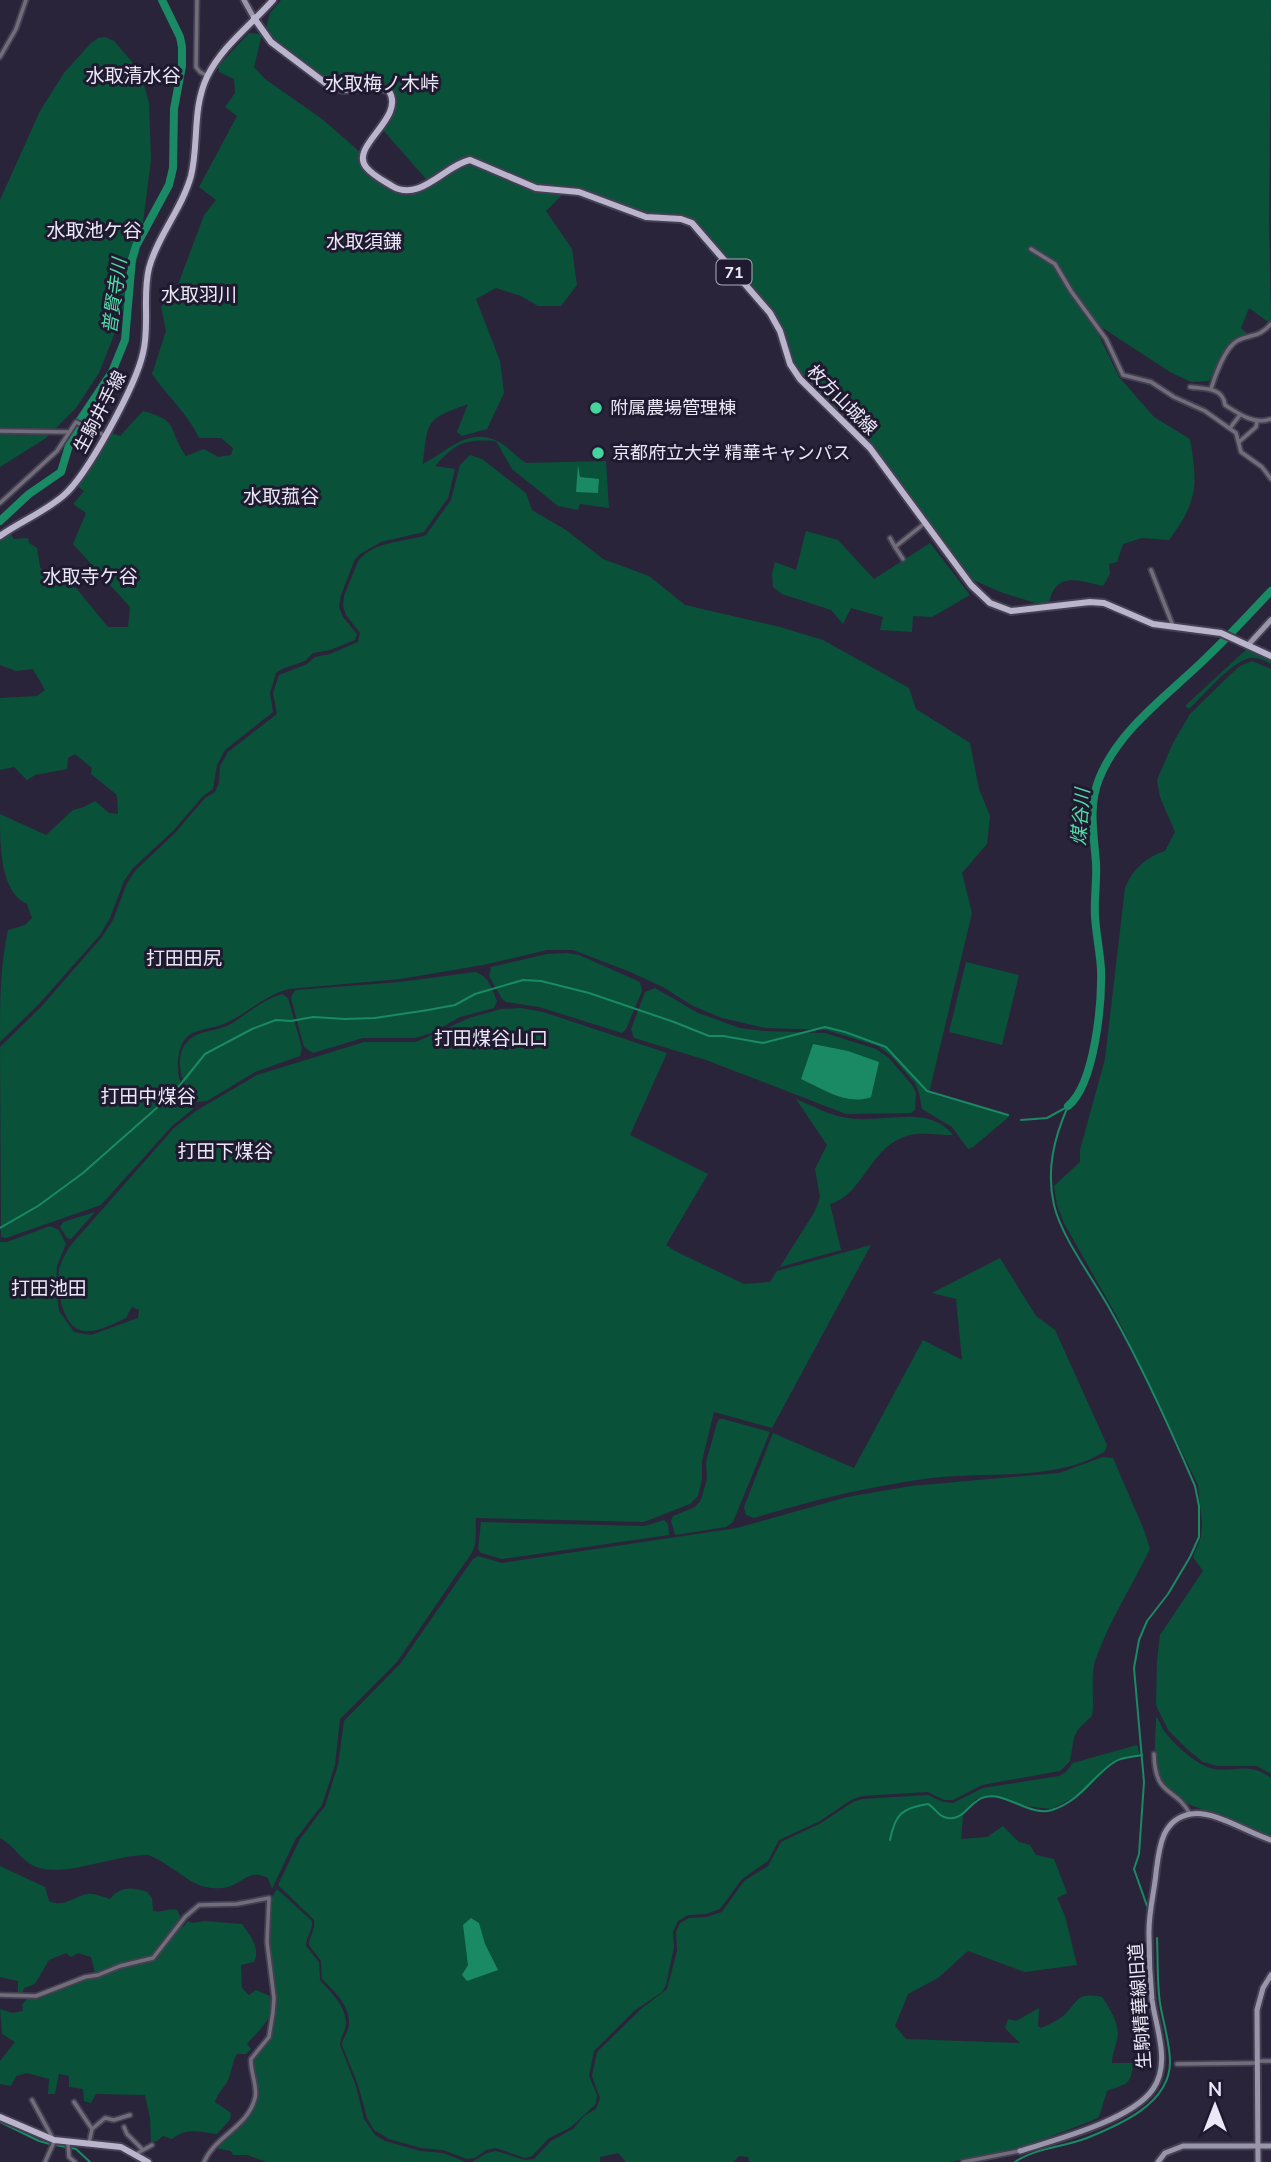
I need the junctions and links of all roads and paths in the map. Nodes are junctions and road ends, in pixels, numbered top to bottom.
1 (26, 0) edge
2 (197, 0) edge
3 (244, 0) edge
4 (273, 0) edge
5 (254, 18) junction
6 (0, 57) edge
7 (208, 76) junction
8 (1031, 249) dead end
9 (1271, 324) edge
10 (1190, 387) dead end
11 (1211, 389) junction
12 (1240, 415) junction
13 (1271, 419) edge
14 (1257, 421) junction
15 (1230, 428) junction
16 (0, 431) edge
17 (68, 432) junction
18 (104, 435) junction
19 (1239, 442) junction
20 (1271, 479) edge
21 (0, 503) edge
22 (925, 523) junction
23 (0, 536) edge
24 (890, 538) dead end
25 (895, 547) junction
26 (903, 559) dead end
27 (1151, 570) dead end
28 (1271, 620) edge
29 (1174, 628) junction
30 (1249, 644) junction
31 (1271, 656) edge
32 (1154, 1754) dead end
33 (1190, 1814) junction
34 (1271, 1840) edge
35 (1271, 1975) edge
36 (0, 1995) edge
37 (1271, 2061) edge
38 (1257, 2062) junction
39 (1177, 2064) dead end
40 (32, 2100) dead end
41 (74, 2102) dead end
42 (130, 2115) dead end
43 (0, 2117) edge
44 (124, 2127) dead end
45 (92, 2129) junction
46 (53, 2140) junction
47 (68, 2143) junction
48 (89, 2145) junction
49 (152, 2145) dead end
50 (1258, 2146) junction
51 (1271, 2146) edge
52 (1020, 2151) joint
53 (139, 2152) junction
54 (45, 2162) edge
55 (75, 2162) edge
56 (148, 2162) edge
57 (204, 2162) edge
58 (963, 2162) edge
59 (1158, 2162) edge
60 (1258, 2162) edge

1 - 6 street
2 - 7 street
3 - 5 street
4 - 5 main road, 生駒井手線
5 - 7 main road, 生駒井手線
5 - 22 main road, 枚方山城線 / 71
7 - 18 main road, 生駒井手線
8 - 15 street
9 - 11 street
10 - 11 street
11 - 12 street
12 - 14 street
12 - 15 street
13 - 14 street
14 - 19 street
15 - 19 street
16 - 17 street
17 - 18 street
17 - 21 street
18 - 23 main road, 生駒井手線
19 - 20 street
22 - 25 street
22 - 29 main road, 枚方山城線 / 71
24 - 25 street
25 - 26 street
27 - 29 street
28 - 30 street
29 - 30 main road, 枚方山城線 / 71
30 - 31 main road, 枚方山城線 / 71
32 - 33 street
33 - 34 street
33 - 52 street, 生駒精華線旧道
35 - 38 street
36 - 57 street
37 - 38 street
38 - 39 street
38 - 50 street
40 - 46 street
41 - 45 street
42 - 45 street
43 - 46 main road
44 - 53 street
45 - 48 street
46 - 47 main road
46 - 54 street
47 - 48 main road
47 - 55 street
48 - 53 main road
49 - 53 street
50 - 51 street
50 - 59 street
50 - 60 street
52 - 58 street, 生駒精華線旧道
53 - 56 main road

